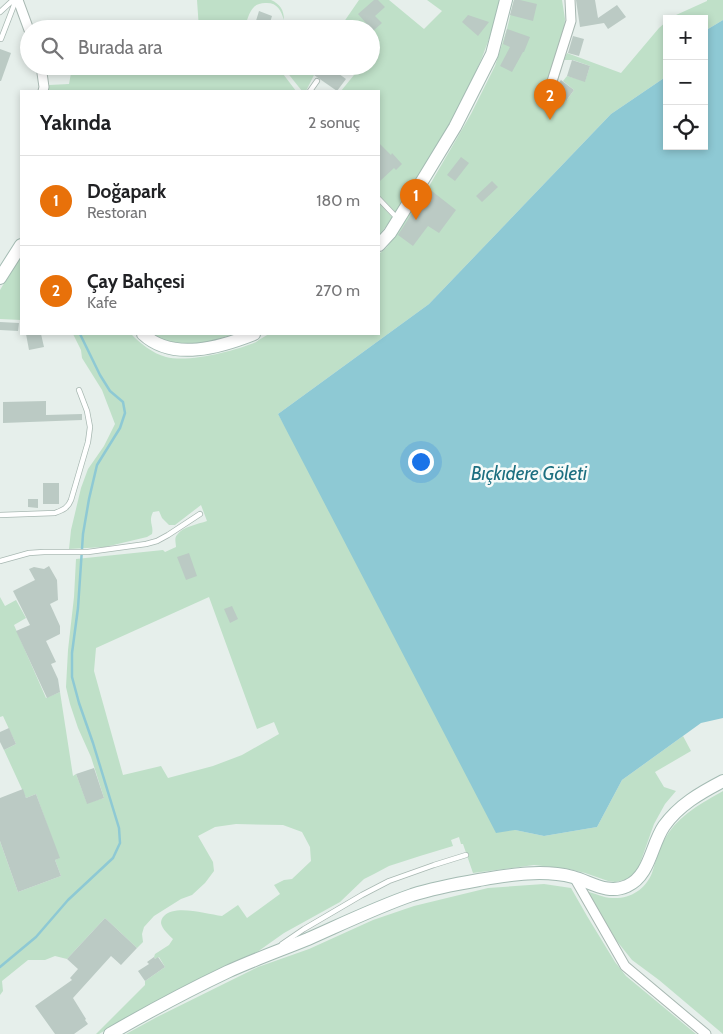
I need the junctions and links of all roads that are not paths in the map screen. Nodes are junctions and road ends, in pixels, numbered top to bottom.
1 (16, 0) edge
2 (506, 0) edge
3 (570, 0) edge
4 (0, 12) edge
5 (25, 20) edge
6 (1, 40) dead end
7 (42, 75) edge
8 (316, 81) dead end
9 (43, 90) edge
10 (311, 90) edge
11 (548, 94) dead end
12 (380, 200) edge
13 (399, 220) junction
14 (380, 244) edge
15 (20, 247) edge
16 (0, 278) edge
17 (145, 335) edge
18 (250, 335) edge
19 (79, 390) dead end
20 (200, 514) dead end
21 (0, 515) edge
22 (0, 561) edge
23 (723, 781) edge
24 (466, 855) dead end
25 (574, 877) junction
26 (264, 957) junction
27 (110, 1034) edge
28 (706, 1034) edge

1 - 4 lane
1 - 5 street
1 - 6 lane
2 - 13 street
3 - 11 street
7 - 9 street
8 - 10 lane
12 - 13 lane
13 - 14 street
15 - 16 street
17 - 18 street
19 - 21 lane
20 - 22 lane
23 - 25 street
24 - 26 lane
25 - 26 street
25 - 28 street
26 - 27 street

